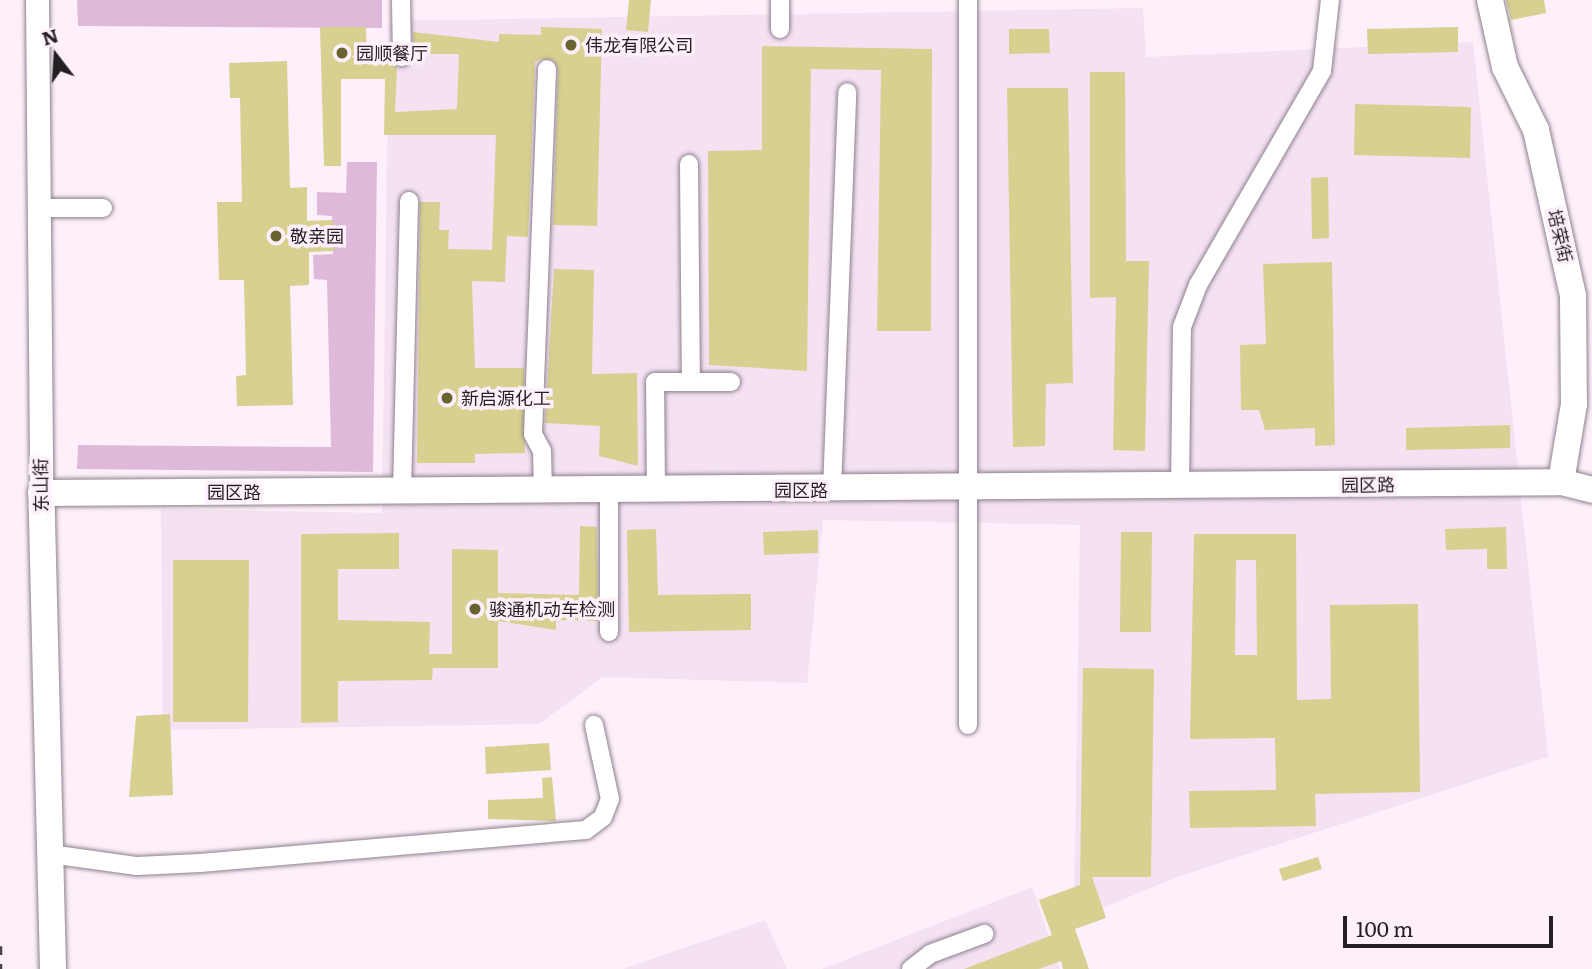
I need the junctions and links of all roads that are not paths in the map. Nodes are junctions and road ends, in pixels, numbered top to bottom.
1 (37, 0) edge
2 (401, 0) edge
3 (780, 0) edge
4 (968, 0) edge
5 (1330, 0) edge
6 (1490, 0) edge
7 (780, 29) dead end
8 (402, 57) dead end
9 (547, 69) dead end
10 (847, 92) dead end
11 (689, 164) dead end
12 (409, 201) dead end
13 (38, 208) junction
14 (103, 208) dead end
15 (691, 382) junction
16 (731, 382) dead end
17 (1561, 482) junction
18 (1180, 488) junction
19 (832, 490) junction
20 (972, 490) junction
21 (1592, 490) edge
22 (402, 491) junction
23 (543, 491) junction
24 (609, 491) junction
25 (656, 491) junction
26 (41, 493) junction
27 (609, 632) dead end
28 (594, 725) dead end
29 (968, 725) dead end
30 (50, 854) junction
31 (984, 934) dead end
32 (53, 969) edge
33 (911, 969) edge

1 - 13 main road, 东山街
2 - 8 street
3 - 7 street
4 - 20 street
5 - 18 street
6 - 17 highway, 培荣街
9 - 23 street
10 - 19 street
11 - 15 street
12 - 22 street
13 - 14 street
13 - 26 main road, 东山街
15 - 16 street
15 - 25 street
17 - 18 highway, 园区路
17 - 21 highway, 园区路
18 - 20 highway, 园区路
19 - 20 highway, 园区路
19 - 25 highway, 园区路
20 - 29 street
22 - 23 highway, 园区路
22 - 26 highway, 园区路
23 - 24 highway, 园区路
24 - 25 highway, 园区路
24 - 27 street
26 - 30 highway, 东山街
28 - 30 street
30 - 32 highway, 东山街
31 - 33 street

